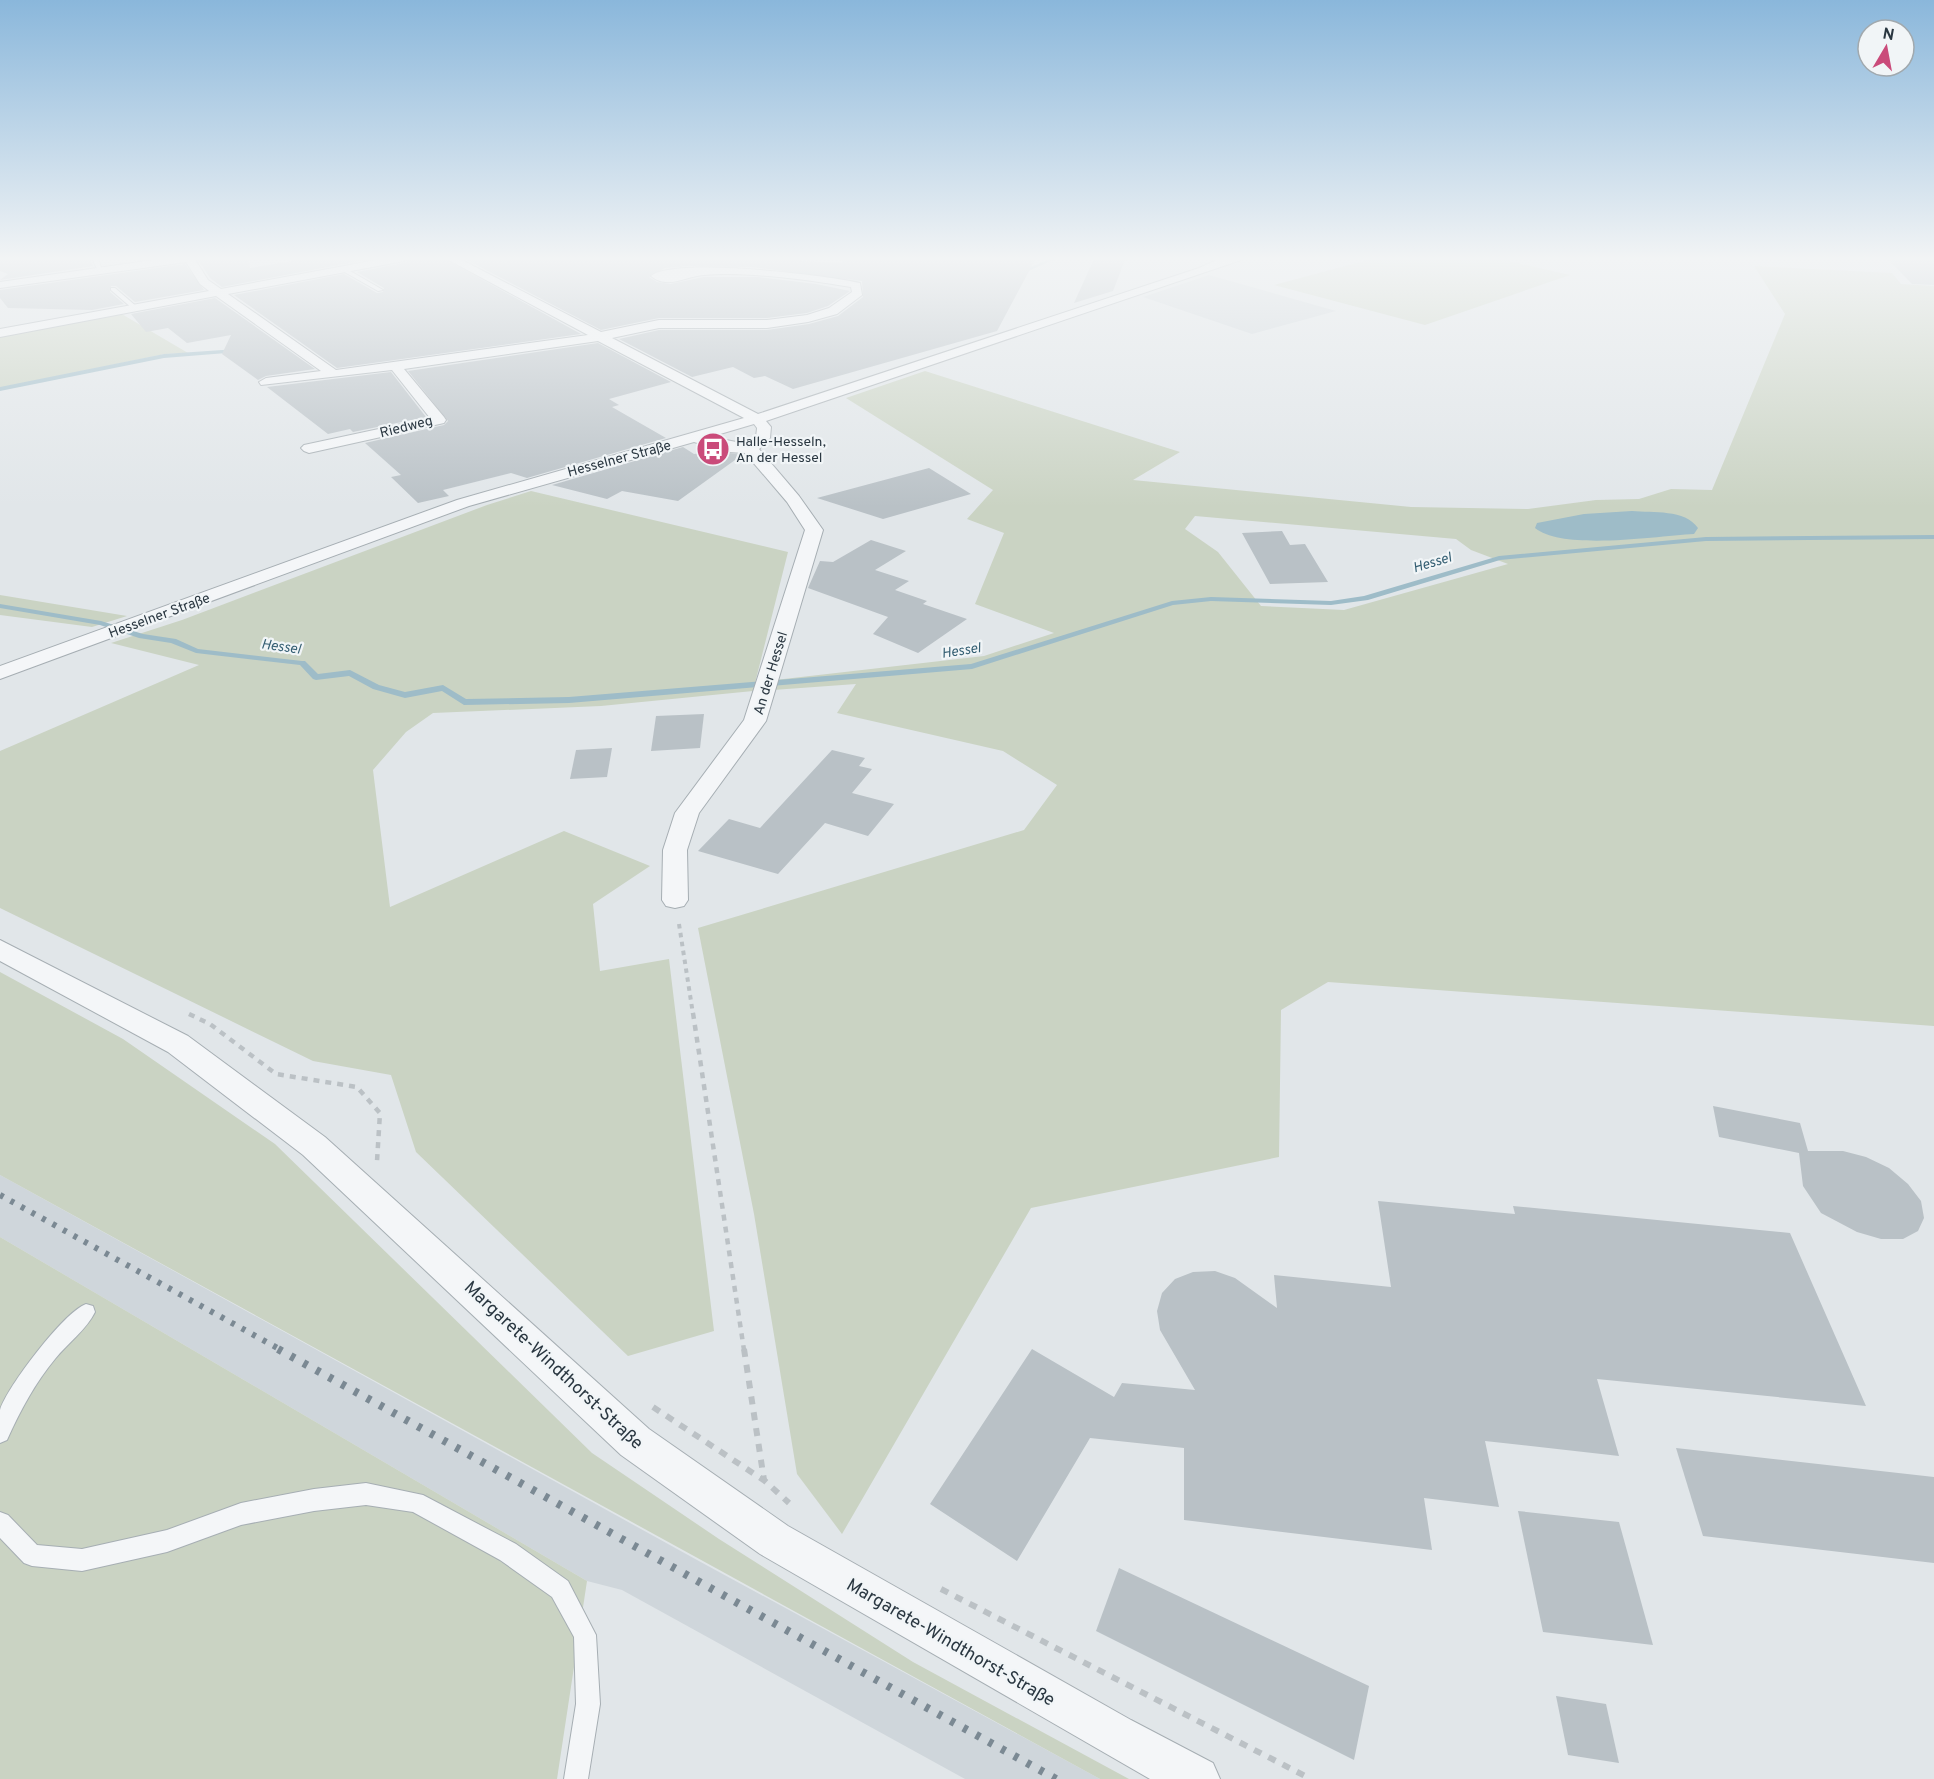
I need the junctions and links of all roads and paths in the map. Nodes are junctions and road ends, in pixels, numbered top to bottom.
1 (286, 341) edge
2 (566, 341) edge
3 (609, 341) edge
4 (991, 341) edge
5 (395, 366) junction
6 (333, 374) junction
7 (266, 382) dead end
8 (757, 419) junction
9 (695, 437) junction
10 (309, 448) dead end
11 (750, 449) junction
12 (0, 673) edge
13 (675, 900) joint
14 (0, 950) edge
15 (178, 1009) dead end
16 (386, 1170) dead end
17 (86, 1312) dead end
18 (644, 1401) dead end
19 (0, 1433) edge
20 (765, 1481) junction
21 (0, 1523) edge
22 (785, 1525) junction
23 (929, 1584) dead end
24 (576, 1779) edge
25 (1197, 1779) edge
26 (1311, 1779) edge

1 - 6 street
2 - 5 street
3 - 8 street
4 - 8 street, Hesselner Straße
5 - 6 street
5 - 10 street, Riedweg
6 - 7 street
8 - 9 street, Hesselner Straße
8 - 11 street
9 - 11 street
9 - 12 street, Hesselner Straße
11 - 13 street, An der Hessel
13 - 20 path
14 - 22 street, Margarete-Windthorst-Straße
15 - 16 path
17 - 19 lane
18 - 20 path
20 - 22 path
20 - 22 path
21 - 24 lane
22 - 25 street, Margarete-Windthorst-Straße
23 - 26 path

